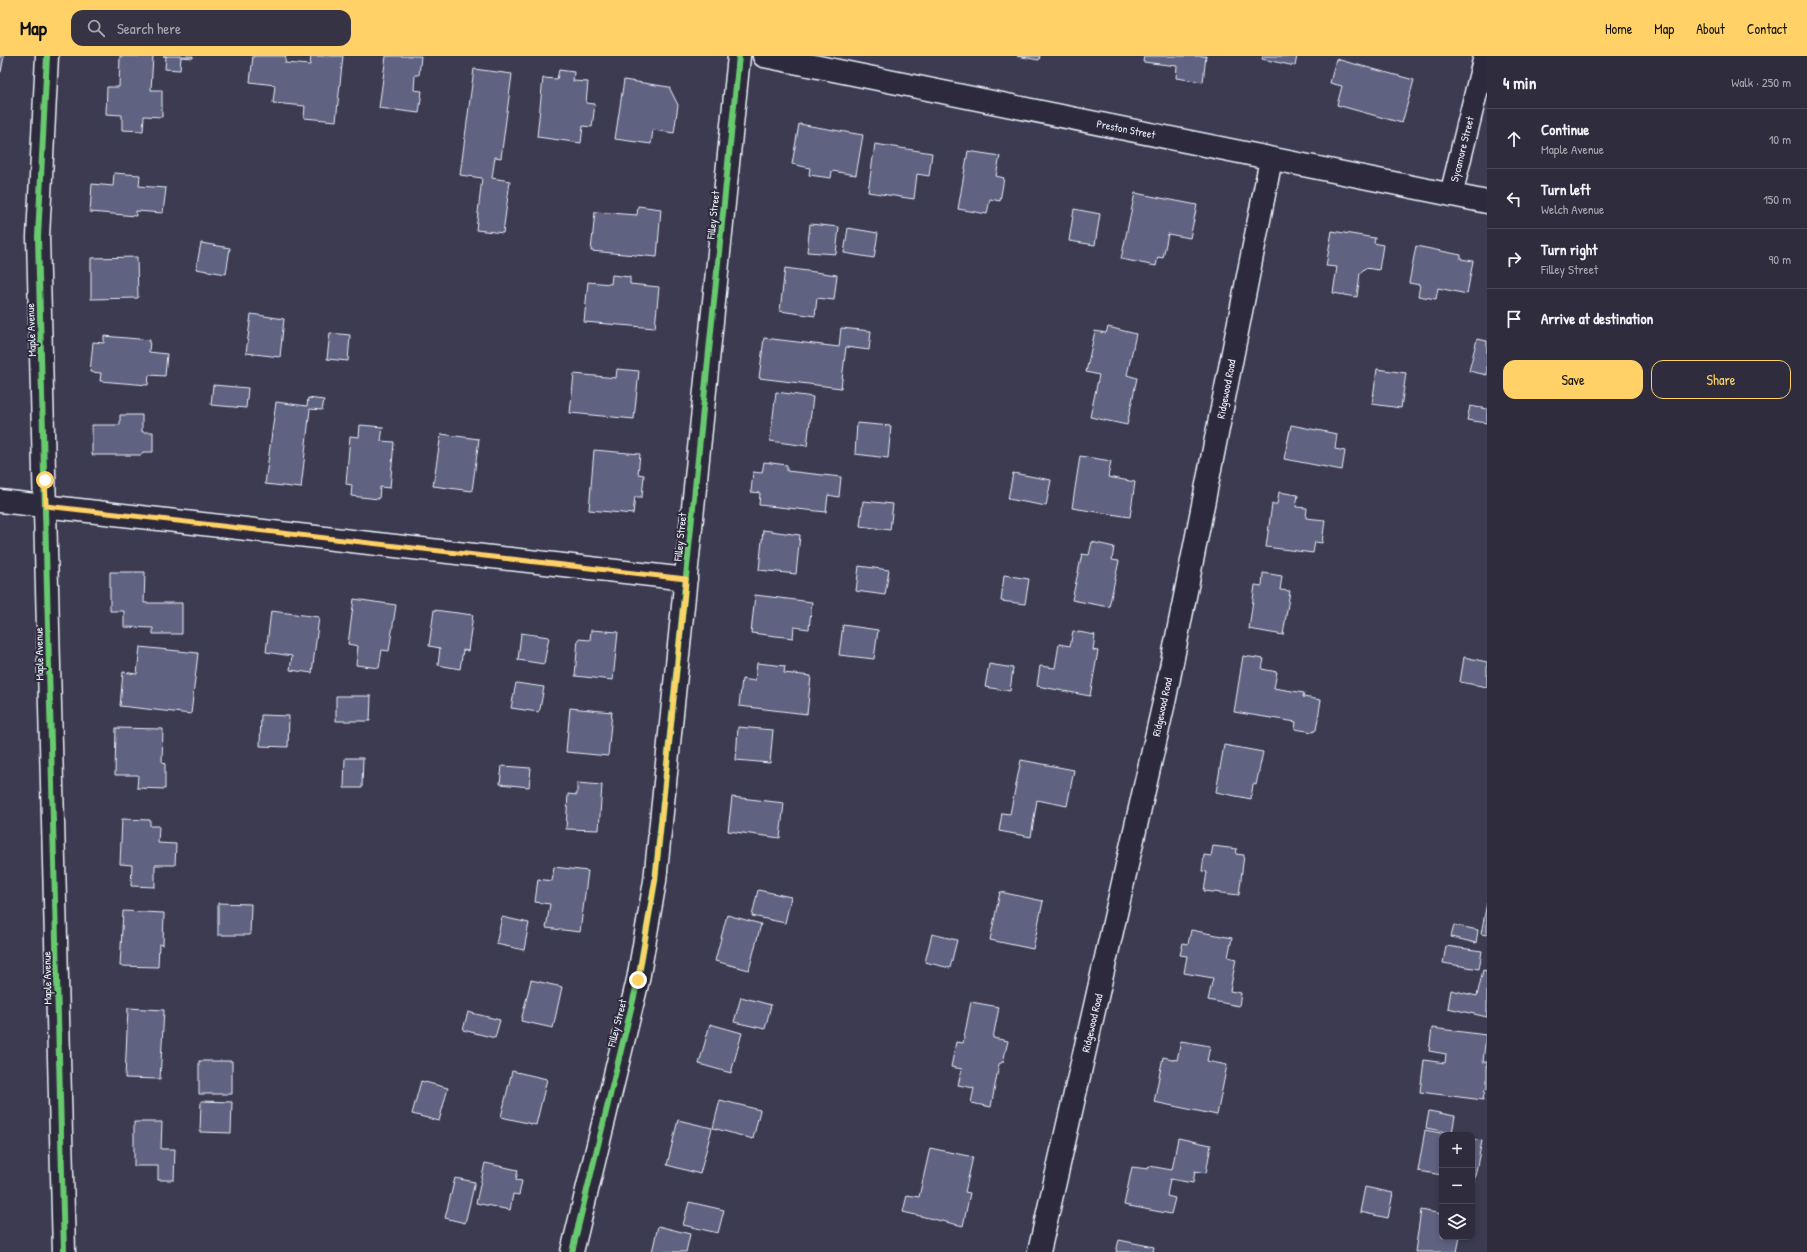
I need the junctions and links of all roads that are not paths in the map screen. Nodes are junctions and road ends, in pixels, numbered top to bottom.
1 (47, 56) edge
2 (739, 56) edge
3 (764, 56) edge
4 (1485, 56) edge
5 (1271, 159) junction
6 (1451, 195) junction
7 (1487, 202) edge
8 (0, 501) edge
9 (46, 506) junction
10 (686, 579) junction
11 (64, 1252) edge
12 (572, 1252) edge
13 (1039, 1252) edge

1 - 9 street, Maple Avenue
2 - 10 street, Filley Street
3 - 5 street, Preston Street
4 - 6 street, Sycamore Street
5 - 6 street, Preston Street
5 - 13 street, Ridgewood Road
6 - 7 street, Preston Street
8 - 9 street
9 - 10 street
9 - 11 street, Maple Avenue
10 - 12 street, Filley Street

